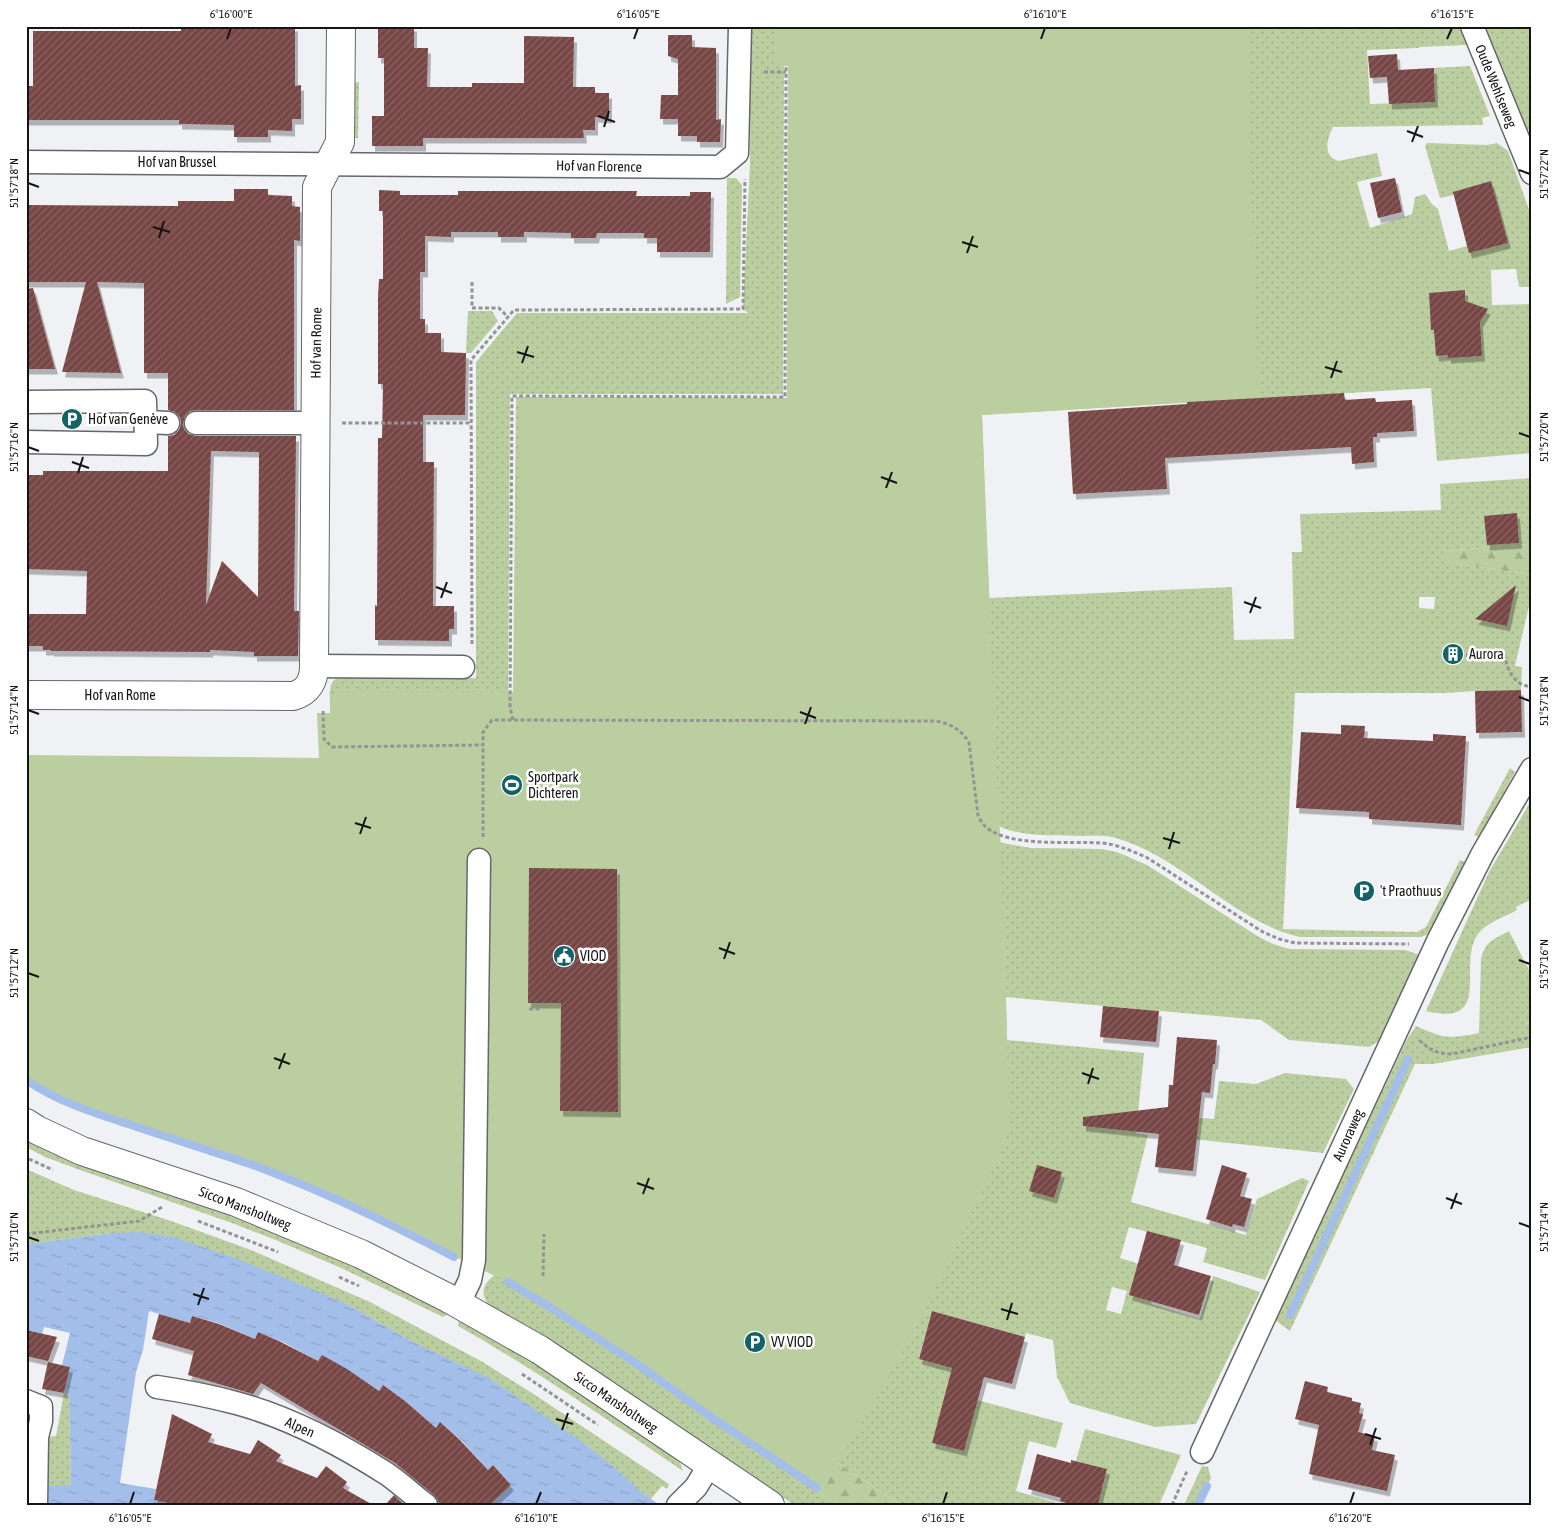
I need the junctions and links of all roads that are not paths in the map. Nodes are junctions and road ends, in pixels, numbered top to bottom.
1 (340, 26) edge
2 (740, 26) edge
3 (1472, 26) edge
4 (26, 162) edge
5 (329, 164) junction
6 (1532, 173) edge
7 (26, 402) edge
8 (196, 423) dead end
9 (315, 424) junction
10 (26, 442) edge
11 (463, 668) road end
12 (311, 678) junction
13 (26, 695) edge
14 (1532, 769) edge
15 (479, 860) road end
16 (26, 1123) edge
17 (459, 1303) junction
18 (157, 1387) dead end
19 (26, 1401) edge
20 (1202, 1452) road end
21 (710, 1464) junction
22 (36, 1494) edge
23 (679, 1504) edge
24 (426, 1505) edge
25 (770, 1505) edge

1 - 5 street, Hof van Rome
2 - 5 street, Hof van Florence
3 - 6 street, Oude Wehlseweg
4 - 5 street, Hof van Brussel
5 - 9 street, Hof van Rome
7 - 10 street
8 - 9 street
9 - 12 street, Hof van Rome
11 - 12 street, Hof van Rome
12 - 13 street, Hof van Rome
14 - 20 street, Auroraweg
15 - 17 street
16 - 17 street, Sicco Mansholtweg
17 - 21 street, Sicco Mansholtweg
18 - 24 street, Alpen
19 - 22 street
21 - 23 street
21 - 25 street, Sicco Mansholtweg

